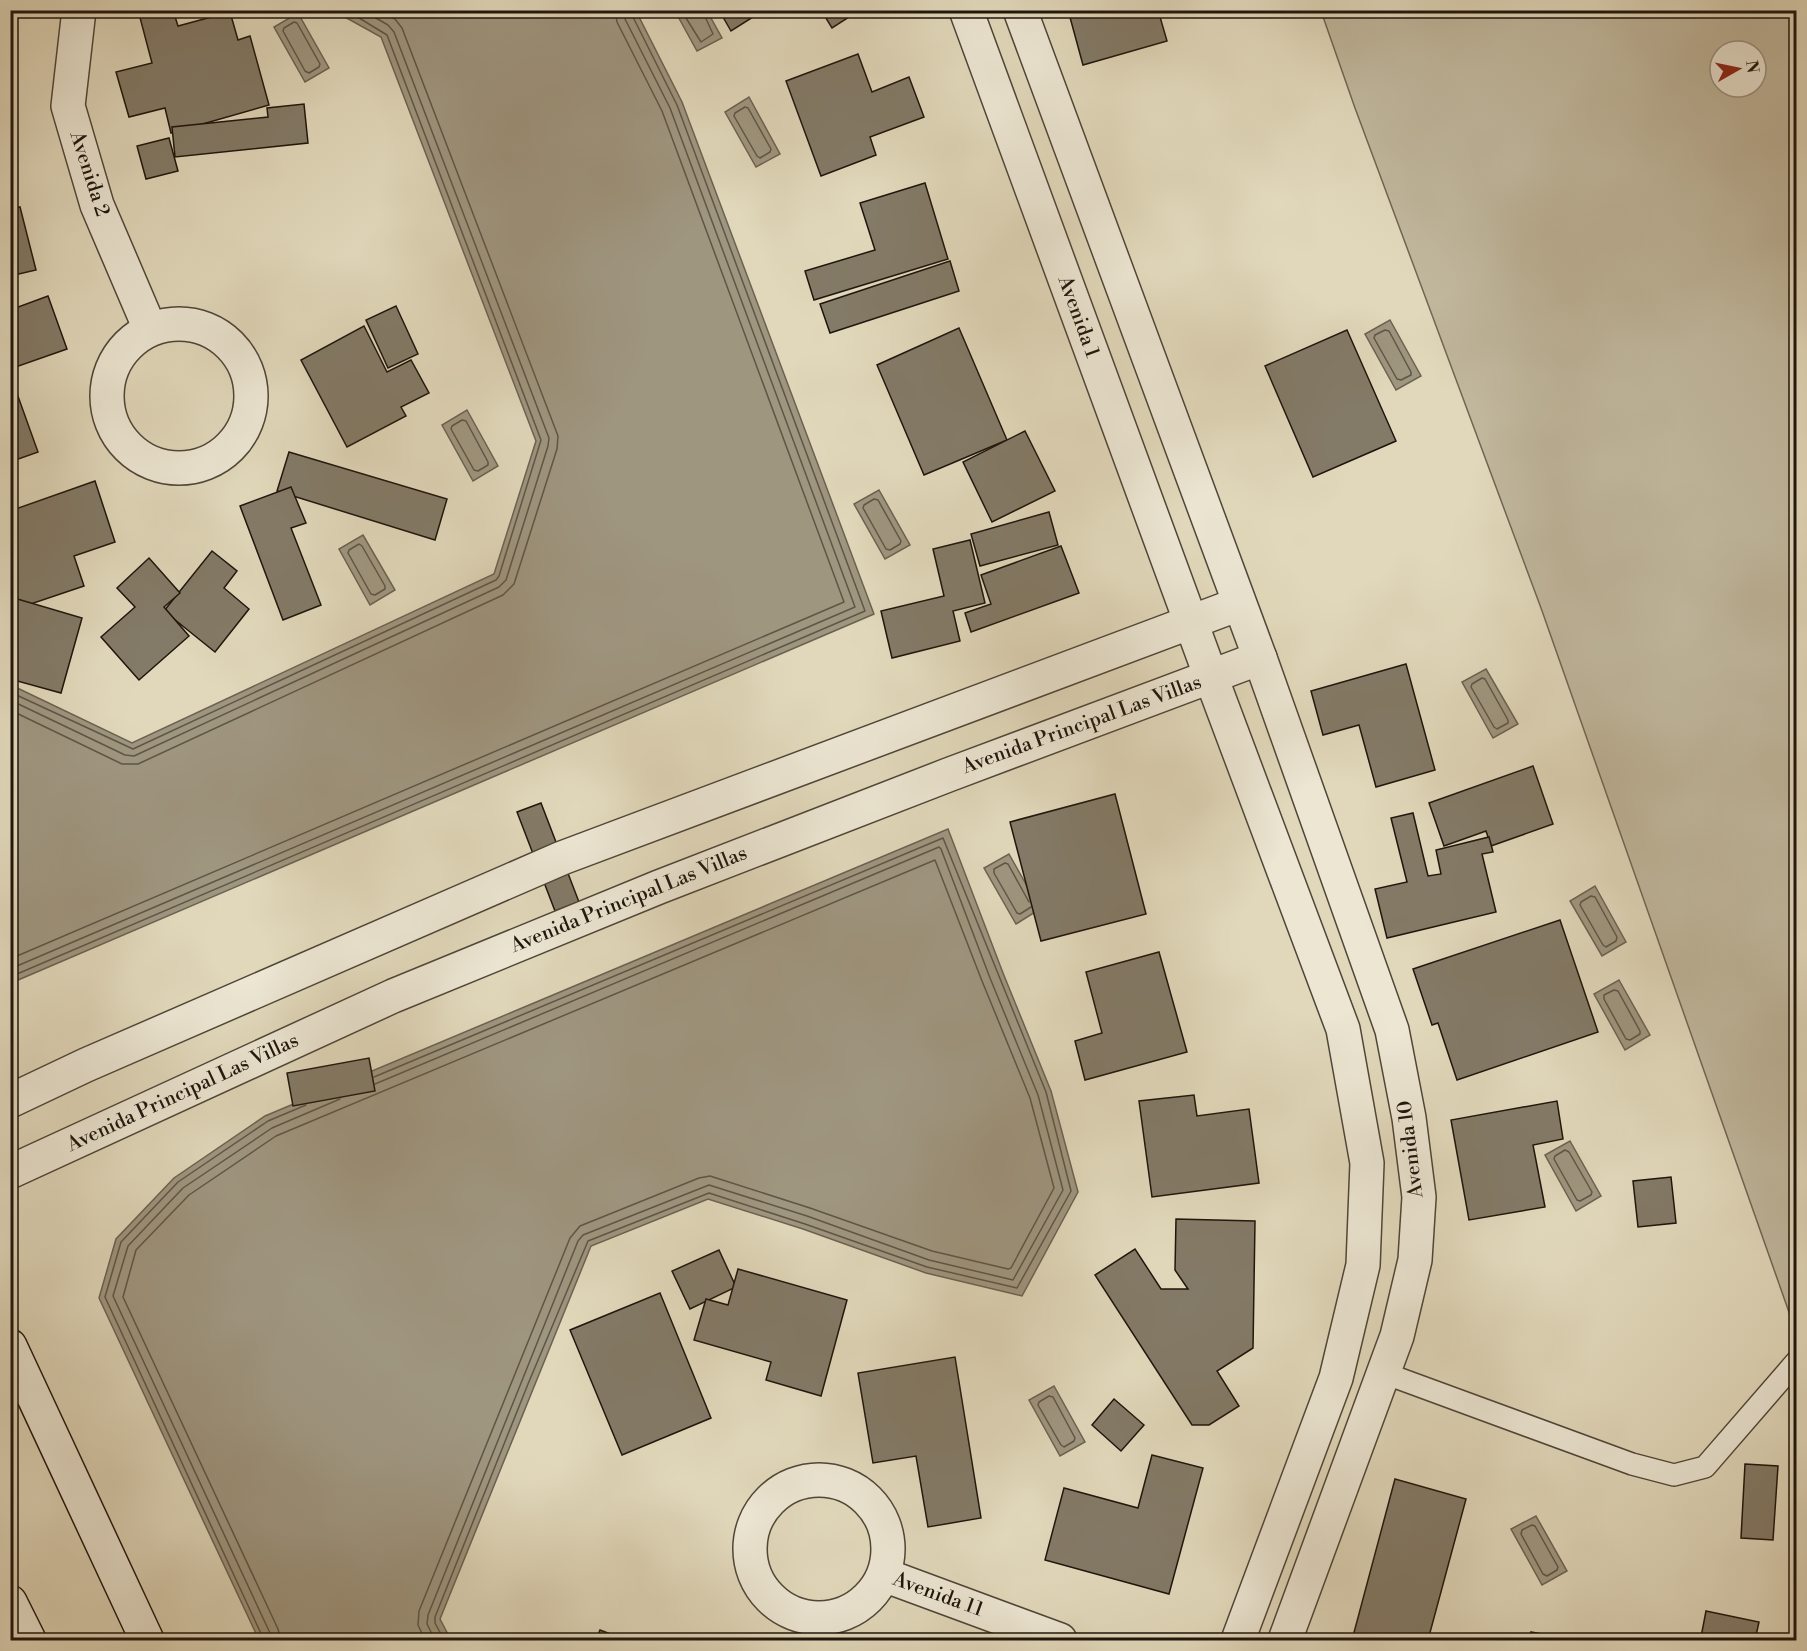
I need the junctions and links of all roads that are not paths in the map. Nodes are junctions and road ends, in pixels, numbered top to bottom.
1 (79, 10) edge
2 (966, 10) edge
3 (1020, 10) edge
4 (150, 329) junction
5 (1239, 604) junction
6 (1191, 623) junction
7 (1260, 658) junction
8 (1210, 677) junction
9 (1403, 1084) junction
10 (1354, 1094) junction
11 (10, 1101) edge
12 (10, 1172) edge
13 (10, 1346) edge
14 (1797, 1362) edge
15 (1384, 1373) junction
16 (884, 1575) junction
17 (10, 1602) edge
18 (29, 1641) edge
19 (147, 1641) edge
20 (1060, 1641) edge
21 (1238, 1641) edge
22 (1285, 1641) edge

1 - 4 street, Avenida 2
2 - 6 street, Avenida 1
3 - 5 street
4 - 4 street
5 - 6 street
5 - 7 street, Avenida 10
6 - 8 street, Avenida 1
6 - 11 street
7 - 8 street, Avenida Principal Las Villas
7 - 9 street, Avenida 10
8 - 10 street
8 - 12 street, Avenida Principal Las Villas
9 - 10 street
9 - 15 street, Avenida 10
10 - 21 street
13 - 19 street
14 - 15 lane
15 - 22 street, Avenida 10
16 - 16 street, Avenida 11
16 - 20 street, Avenida 11
17 - 18 street

